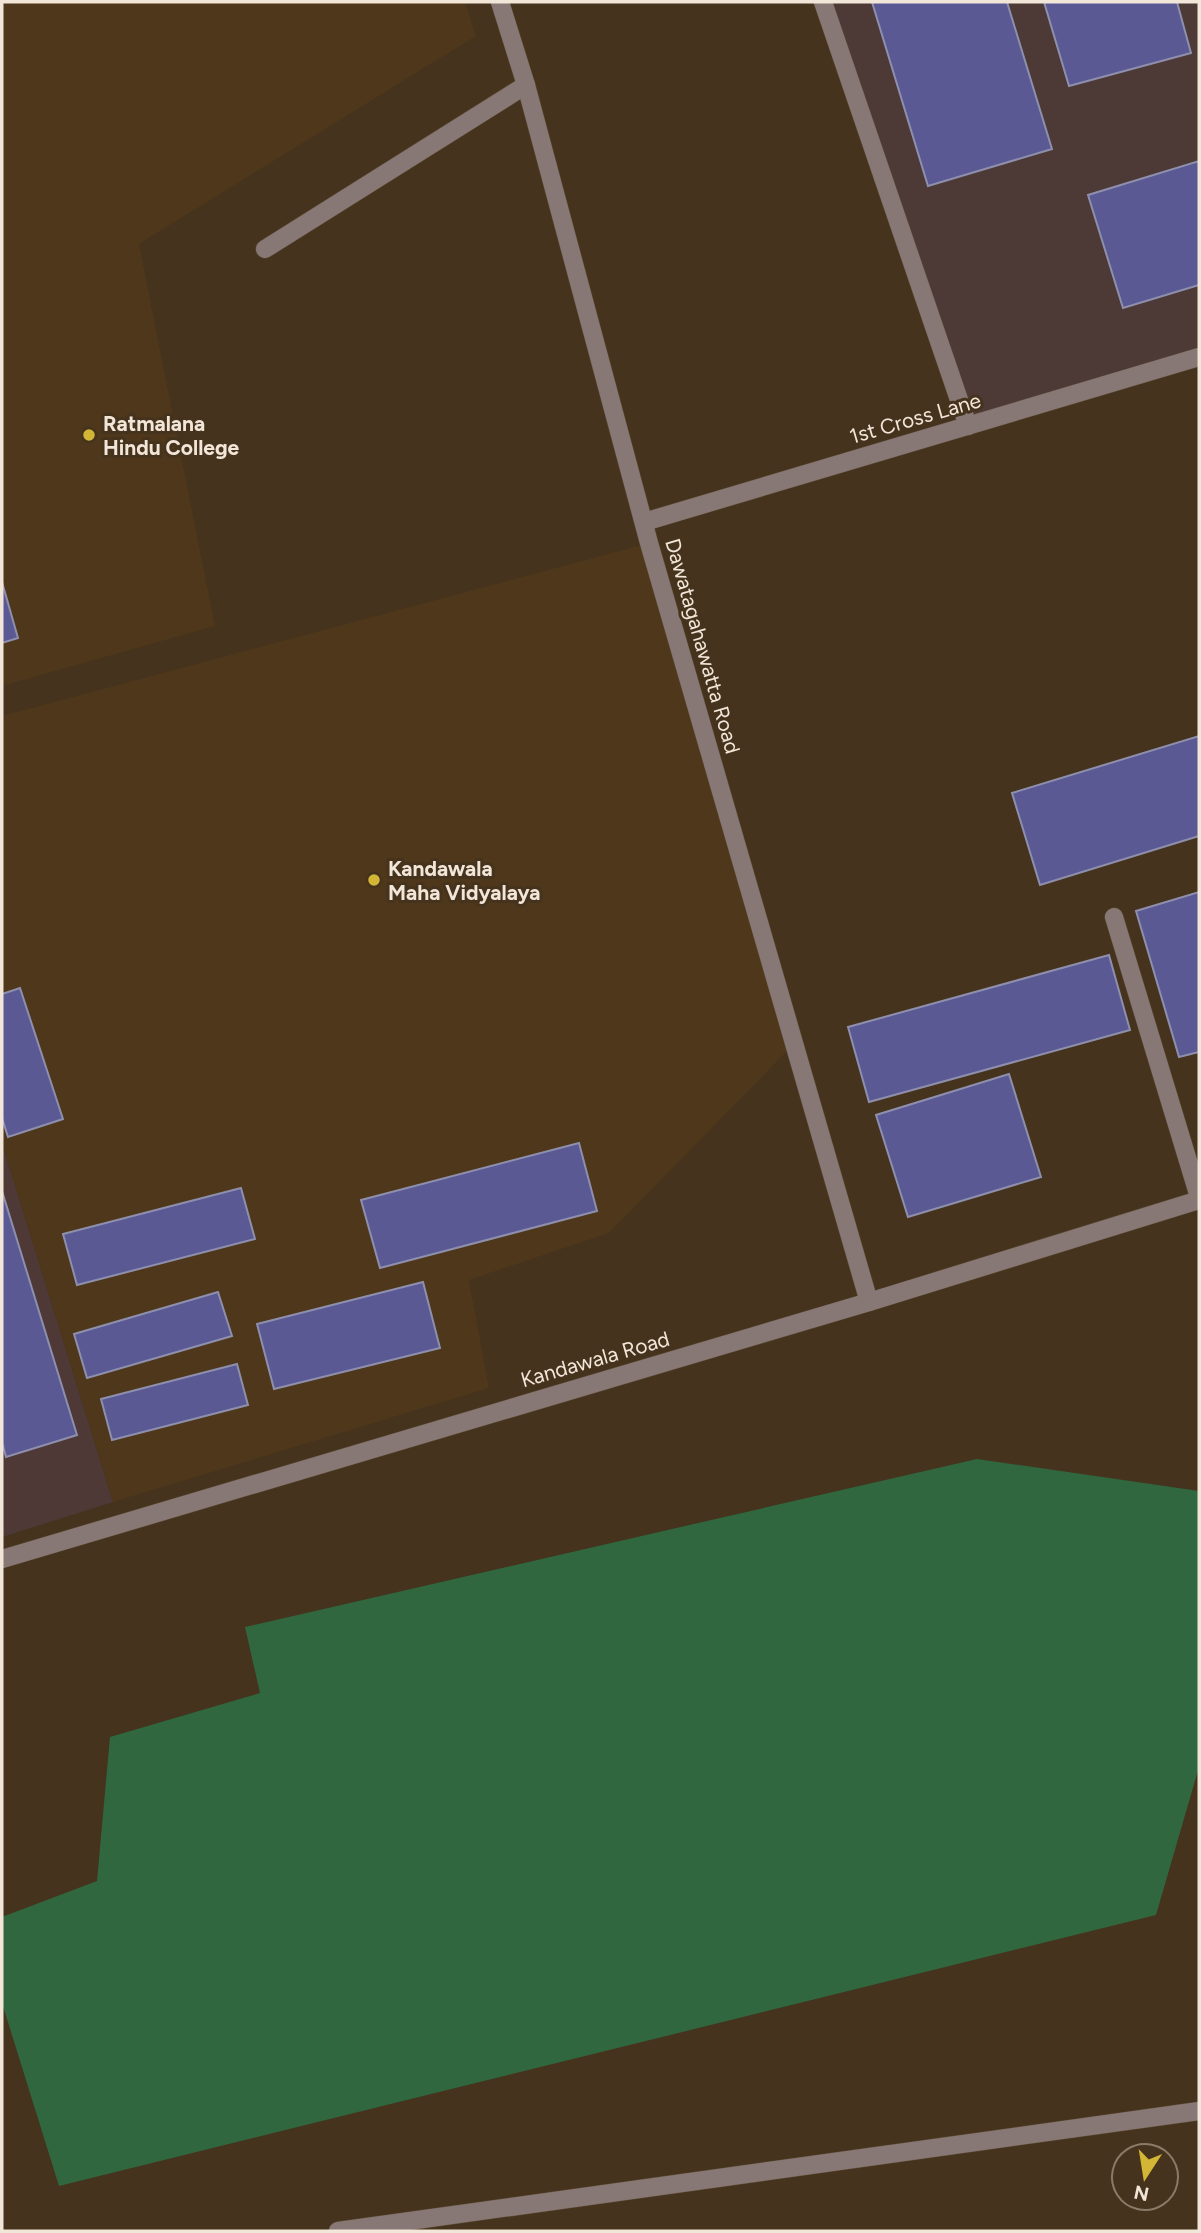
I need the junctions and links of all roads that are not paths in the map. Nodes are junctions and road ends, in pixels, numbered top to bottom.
1 (499, 2) edge
2 (823, 2) edge
3 (526, 85) junction
4 (265, 250) dead end
5 (1199, 357) edge
6 (968, 426) junction
7 (644, 522) junction
8 (1114, 917) dead end
9 (1199, 1198) edge
10 (869, 1302) junction
11 (2, 1559) edge
12 (1199, 2111) edge
13 (338, 2231) edge

1 - 3 street, Dawatagahawatta Road
2 - 6 street
3 - 4 street
3 - 7 street, Dawatagahawatta Road
5 - 6 street, 1st Cross Lane
6 - 7 street, 1st Cross Lane
7 - 10 street, Dawatagahawatta Road
8 - 9 street
9 - 10 street, Kandawala Road
10 - 11 street, Kandawala Road
12 - 13 street

